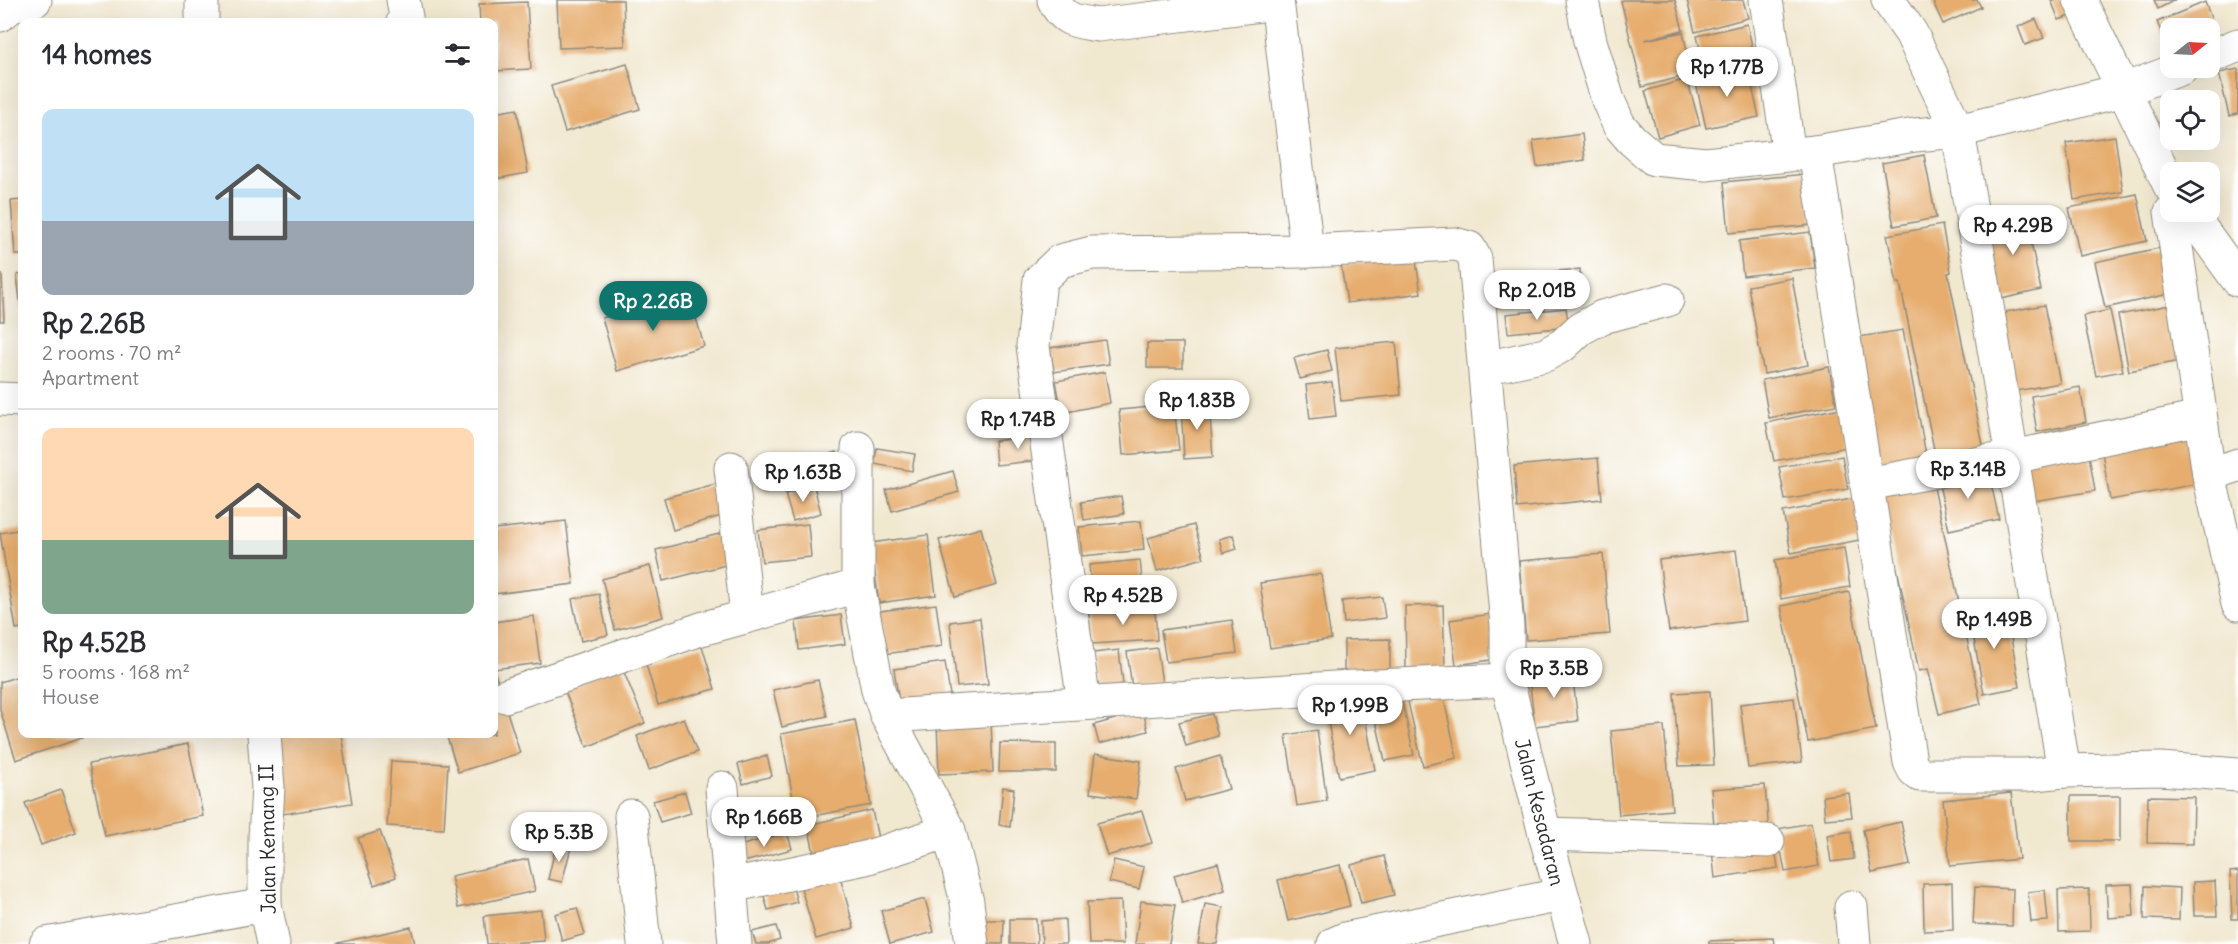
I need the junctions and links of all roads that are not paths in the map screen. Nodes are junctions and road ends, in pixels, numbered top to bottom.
1 (35, 0) edge
2 (202, 0) edge
3 (403, 0) edge
4 (1054, 0) edge
5 (1582, 0) edge
6 (1766, 0) edge
7 (1888, 0) edge
8 (2080, 0) edge
9 (1277, 1) edge
10 (0, 15) edge
11 (202, 18) edge
12 (405, 18) edge
13 (2238, 45) edge
14 (2220, 53) edge
15 (2160, 76) edge
16 (2124, 90) junction
17 (1958, 131) junction
18 (1802, 153) junction
19 (2160, 173) edge
20 (2174, 222) edge
21 (2196, 222) edge
22 (1307, 251) junction
23 (2238, 280) edge
24 (1667, 300) dead end
25 (1485, 368) junction
26 (0, 399) edge
27 (18, 400) edge
28 (2200, 418) junction
29 (858, 448) dead end
30 (2013, 457) junction
31 (731, 468) dead end
32 (2224, 470) edge
33 (1867, 484) junction
34 (858, 586) junction
35 (2238, 604) edge
36 (747, 616) junction
37 (1507, 680) junction
38 (504, 696) dead end
39 (1084, 703) junction
40 (887, 716) junction
41 (264, 738) edge
42 (2064, 771) junction
43 (2238, 775) edge
44 (722, 788) dead end
45 (631, 816) dead end
46 (949, 831) junction
47 (1545, 834) junction
48 (1768, 841) dead end
49 (730, 886) junction
50 (1562, 895) junction
51 (265, 905) junction
52 (1851, 907) dead end
53 (46, 944) edge
54 (273, 944) edge
55 (645, 944) edge
56 (735, 944) edge
57 (972, 944) edge
58 (1334, 944) edge
59 (1576, 944) edge
60 (1854, 944) edge

1 - 10 street
2 - 11 street
3 - 12 street
4 - 9 street
5 - 18 street
6 - 18 street
7 - 17 street
8 - 16 street
9 - 22 street
13 - 14 street
15 - 16 street
16 - 17 street
16 - 19 street
17 - 18 street
17 - 30 street
18 - 33 street
20 - 28 street
21 - 23 street
22 - 25 street, Jalan Kesadaran
22 - 39 street
24 - 25 street
25 - 37 street, Jalan Kesadaran
26 - 27 street
28 - 30 street
28 - 32 street
29 - 34 street
30 - 33 street
30 - 42 street
31 - 36 street
32 - 35 street
33 - 42 street
34 - 36 street
34 - 40 street
36 - 38 street
37 - 39 street
37 - 47 street, Jalan Kesadaran
39 - 40 street
40 - 46 street
41 - 51 street, Jalan Kemang II
42 - 43 street
44 - 49 street
45 - 55 street
46 - 49 street
46 - 57 street
47 - 48 street
47 - 50 street, Jalan Kesadaran
49 - 56 street
50 - 58 street
50 - 59 street, Jalan Kesadaran
51 - 53 street
51 - 54 street, Jalan Kemang II
52 - 60 street

